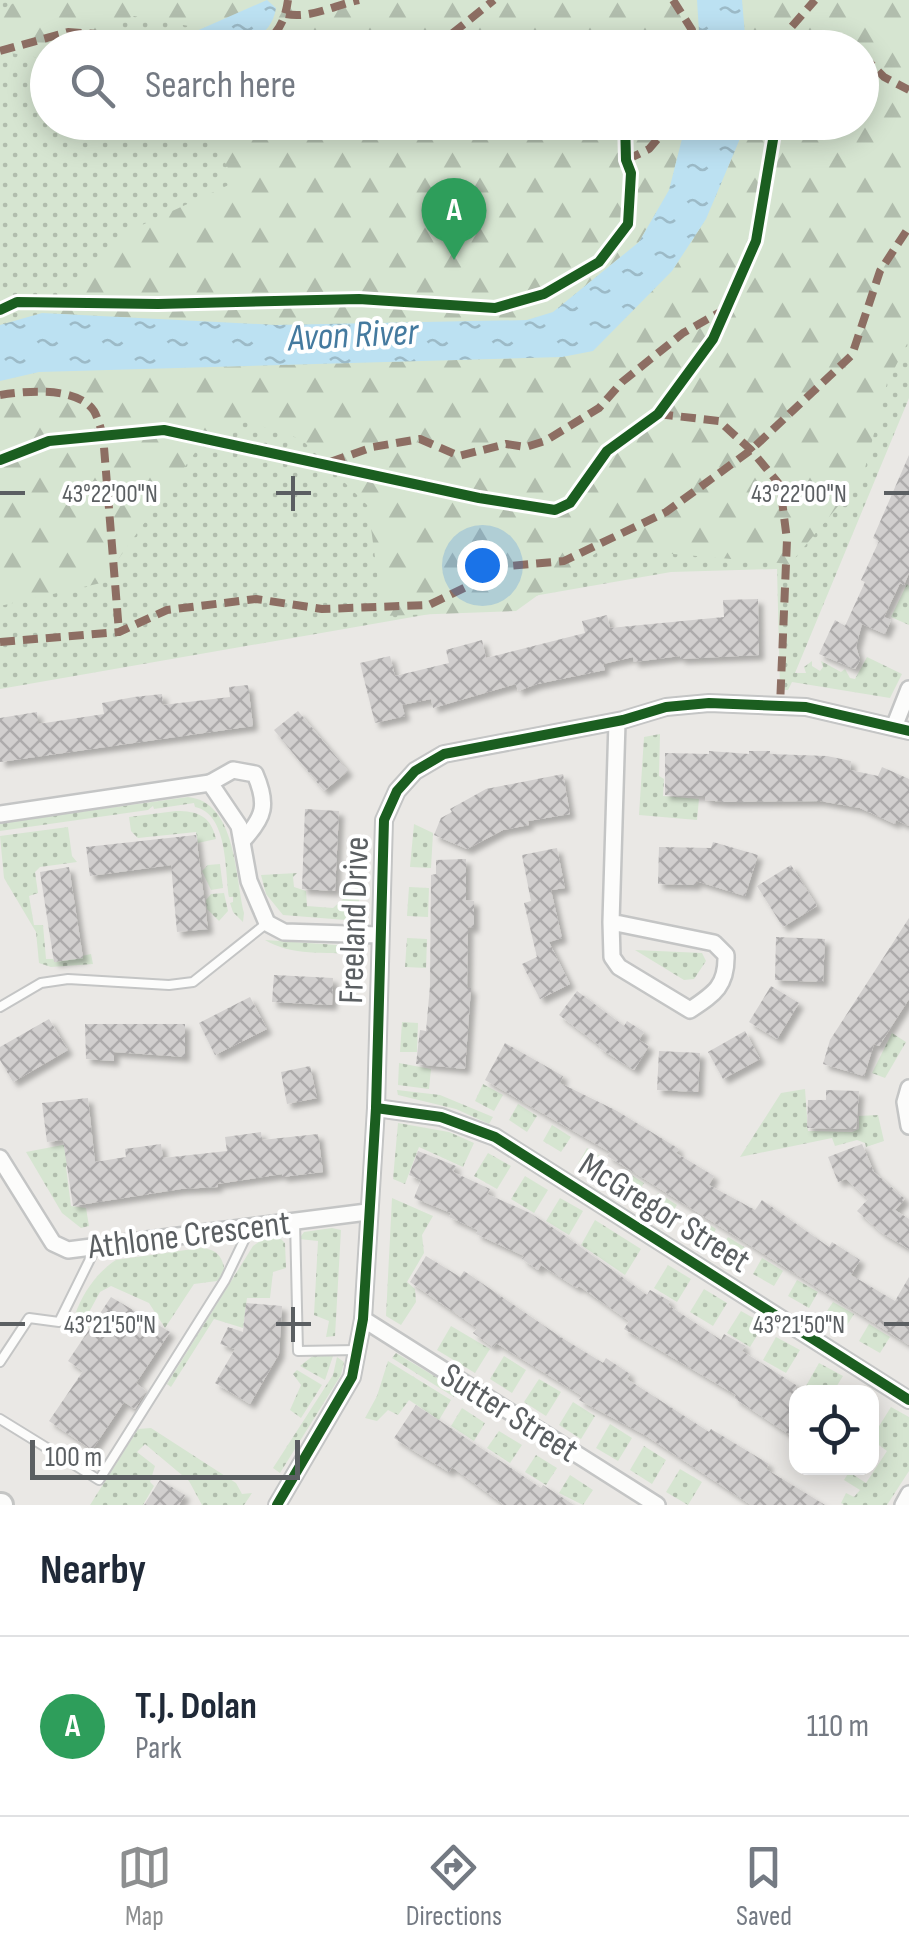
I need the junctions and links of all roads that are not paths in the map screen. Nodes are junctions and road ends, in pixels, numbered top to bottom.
1 (909, 689) edge
2 (617, 722) junction
3 (902, 729) edge
4 (210, 783) junction
5 (0, 814) edge
6 (242, 840) junction
7 (611, 922) junction
8 (266, 924) junction
9 (379, 934) junction
10 (0, 1007) edge
11 (909, 1088) edge
12 (376, 1108) junction
13 (909, 1126) edge
14 (0, 1158) edge
15 (367, 1212) junction
16 (296, 1221) junction
17 (250, 1227) junction
18 (96, 1246) junction
19 (363, 1319) junction
20 (357, 1350) junction
21 (0, 1362) edge
22 (909, 1400) edge
23 (0, 1420) edge
24 (909, 1494) edge
25 (277, 1505) edge
26 (657, 1505) edge
27 (902, 1505) edge

1 - 3 street
2 - 3 street, Freeland Drive
2 - 7 street
2 - 9 street, Freeland Drive
4 - 5 street
4 - 6 street
4 - 6 street
6 - 8 street
7 - 7 street
8 - 9 street
8 - 10 lane
9 - 12 street, Freeland Drive
11 - 13 street
12 - 15 street, Freeland Drive
12 - 22 street, McGregor Street
14 - 18 street, Athlone Crescent
15 - 16 street, Athlone Crescent
15 - 19 street, Freeland Drive
16 - 17 street, Athlone Crescent
16 - 20 lane
17 - 18 street, Athlone Crescent
17 - 23 lane
18 - 21 lane
19 - 20 street, Freeland Drive
19 - 26 street, Sutter Street
20 - 25 street, Freeland Drive
24 - 27 street

